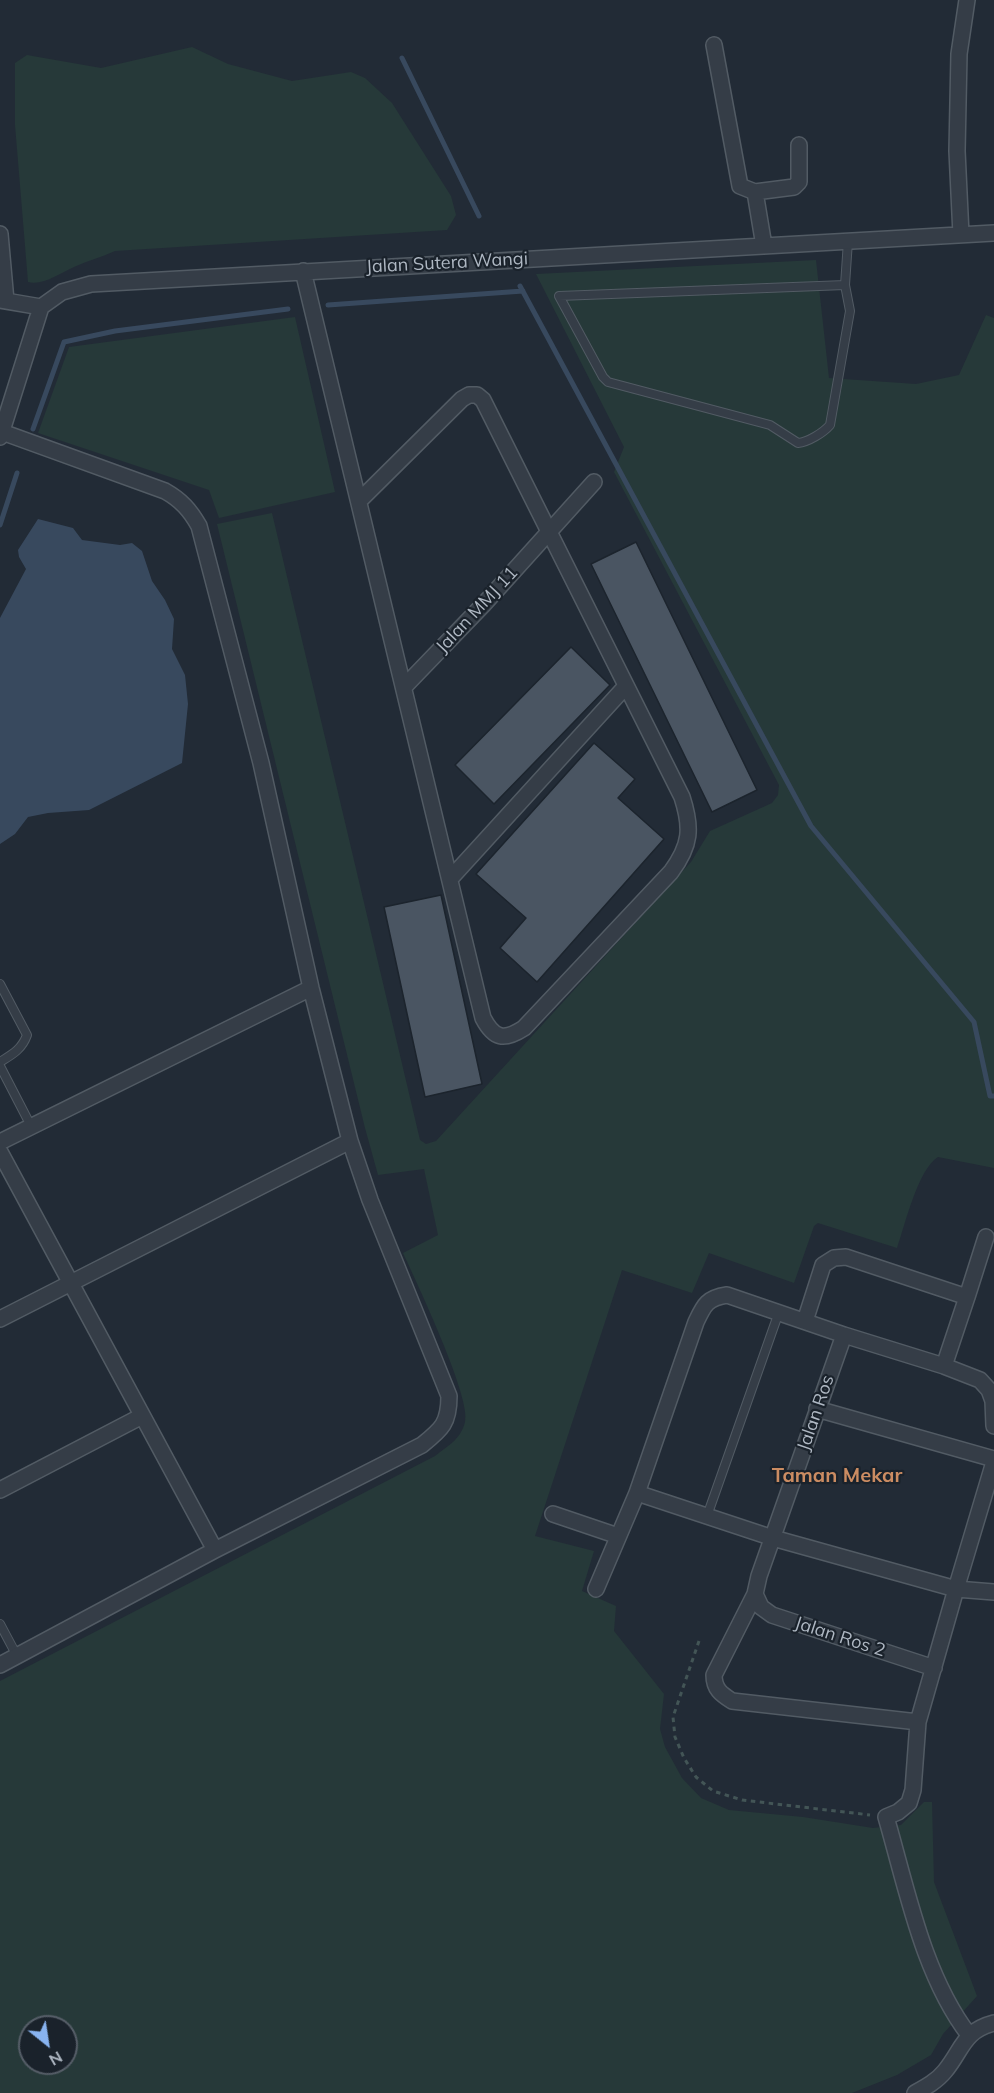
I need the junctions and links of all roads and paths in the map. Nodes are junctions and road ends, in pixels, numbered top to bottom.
1 (968, 0) edge
2 (714, 45) dead end
3 (799, 145) dead end
4 (755, 192) junction
5 (994, 233) edge
6 (0, 234) edge
7 (961, 235) junction
8 (848, 241) junction
9 (764, 246) junction
10 (303, 271) junction
11 (845, 285) junction
12 (3, 300) edge
13 (41, 307) junction
14 (1, 434) edge
15 (594, 482) dead end
16 (359, 501) junction
17 (549, 531) junction
18 (626, 686) junction
19 (404, 687) junction
20 (450, 879) junction
21 (0, 984) edge
22 (311, 988) junction
23 (0, 1064) edge
24 (31, 1126) junction
25 (350, 1141) junction
26 (0, 1142) edge
27 (0, 1152) edge
28 (986, 1237) dead end
29 (70, 1282) junction
30 (967, 1297) junction
31 (779, 1312) junction
32 (0, 1319) edge
33 (805, 1321) junction
34 (844, 1335) junction
35 (945, 1366) junction
36 (817, 1409) junction
37 (142, 1416) junction
38 (994, 1426) edge
39 (994, 1460) edge
40 (0, 1490) edge
41 (637, 1493) junction
42 (553, 1514) dead end
43 (707, 1516) junction
44 (618, 1536) junction
45 (773, 1538) junction
46 (215, 1550) junction
47 (596, 1589) dead end
48 (956, 1590) junction
49 (994, 1592) edge
50 (755, 1594) junction
51 (0, 1624) edge
52 (699, 1641) dead end
53 (17, 1656) junction
54 (0, 1665) edge
55 (934, 1668) junction
56 (918, 1722) junction
57 (886, 1817) junction
58 (994, 2023) edge
59 (969, 2035) junction
60 (915, 2093) edge

1 - 7 street
2 - 4 street
3 - 4 street
4 - 9 street
5 - 7 street, Jalan Sutera Wangi
6 - 12 street
7 - 8 street, Jalan Sutera Wangi
8 - 9 street, Jalan Sutera Wangi
8 - 11 lane
9 - 10 street, Jalan Sutera Wangi
10 - 13 street, Jalan Sutera Wangi
10 - 16 street
11 - 11 lane
12 - 13 street
13 - 14 street
14 - 22 street
15 - 17 street, Jalan MMJ 11
16 - 17 street
16 - 19 street
17 - 18 street
17 - 19 street, Jalan MMJ 11
18 - 20 street
18 - 20 street
19 - 20 street
21 - 23 lane
22 - 24 street
22 - 25 street
23 - 24 lane
24 - 26 street
25 - 29 street
25 - 46 street
27 - 29 street
28 - 30 street
29 - 32 street
29 - 37 street
30 - 33 street
30 - 35 street
31 - 33 street
31 - 41 street
31 - 43 lane
33 - 34 street
34 - 35 street
34 - 36 street, Jalan Ros
35 - 38 street
36 - 39 street
36 - 45 street, Jalan Ros
37 - 40 street
37 - 46 street
39 - 48 street
41 - 43 street
41 - 44 street
42 - 44 street
43 - 45 street
44 - 47 street
45 - 48 street
45 - 50 street, Jalan Ros
46 - 53 street
48 - 49 street
48 - 55 street
50 - 55 street, Jalan Ros 2
50 - 56 street, Jalan Ros
51 - 53 lane
52 - 57 path
53 - 54 street
55 - 56 street
56 - 57 street
57 - 59 street
58 - 59 street
59 - 60 street

